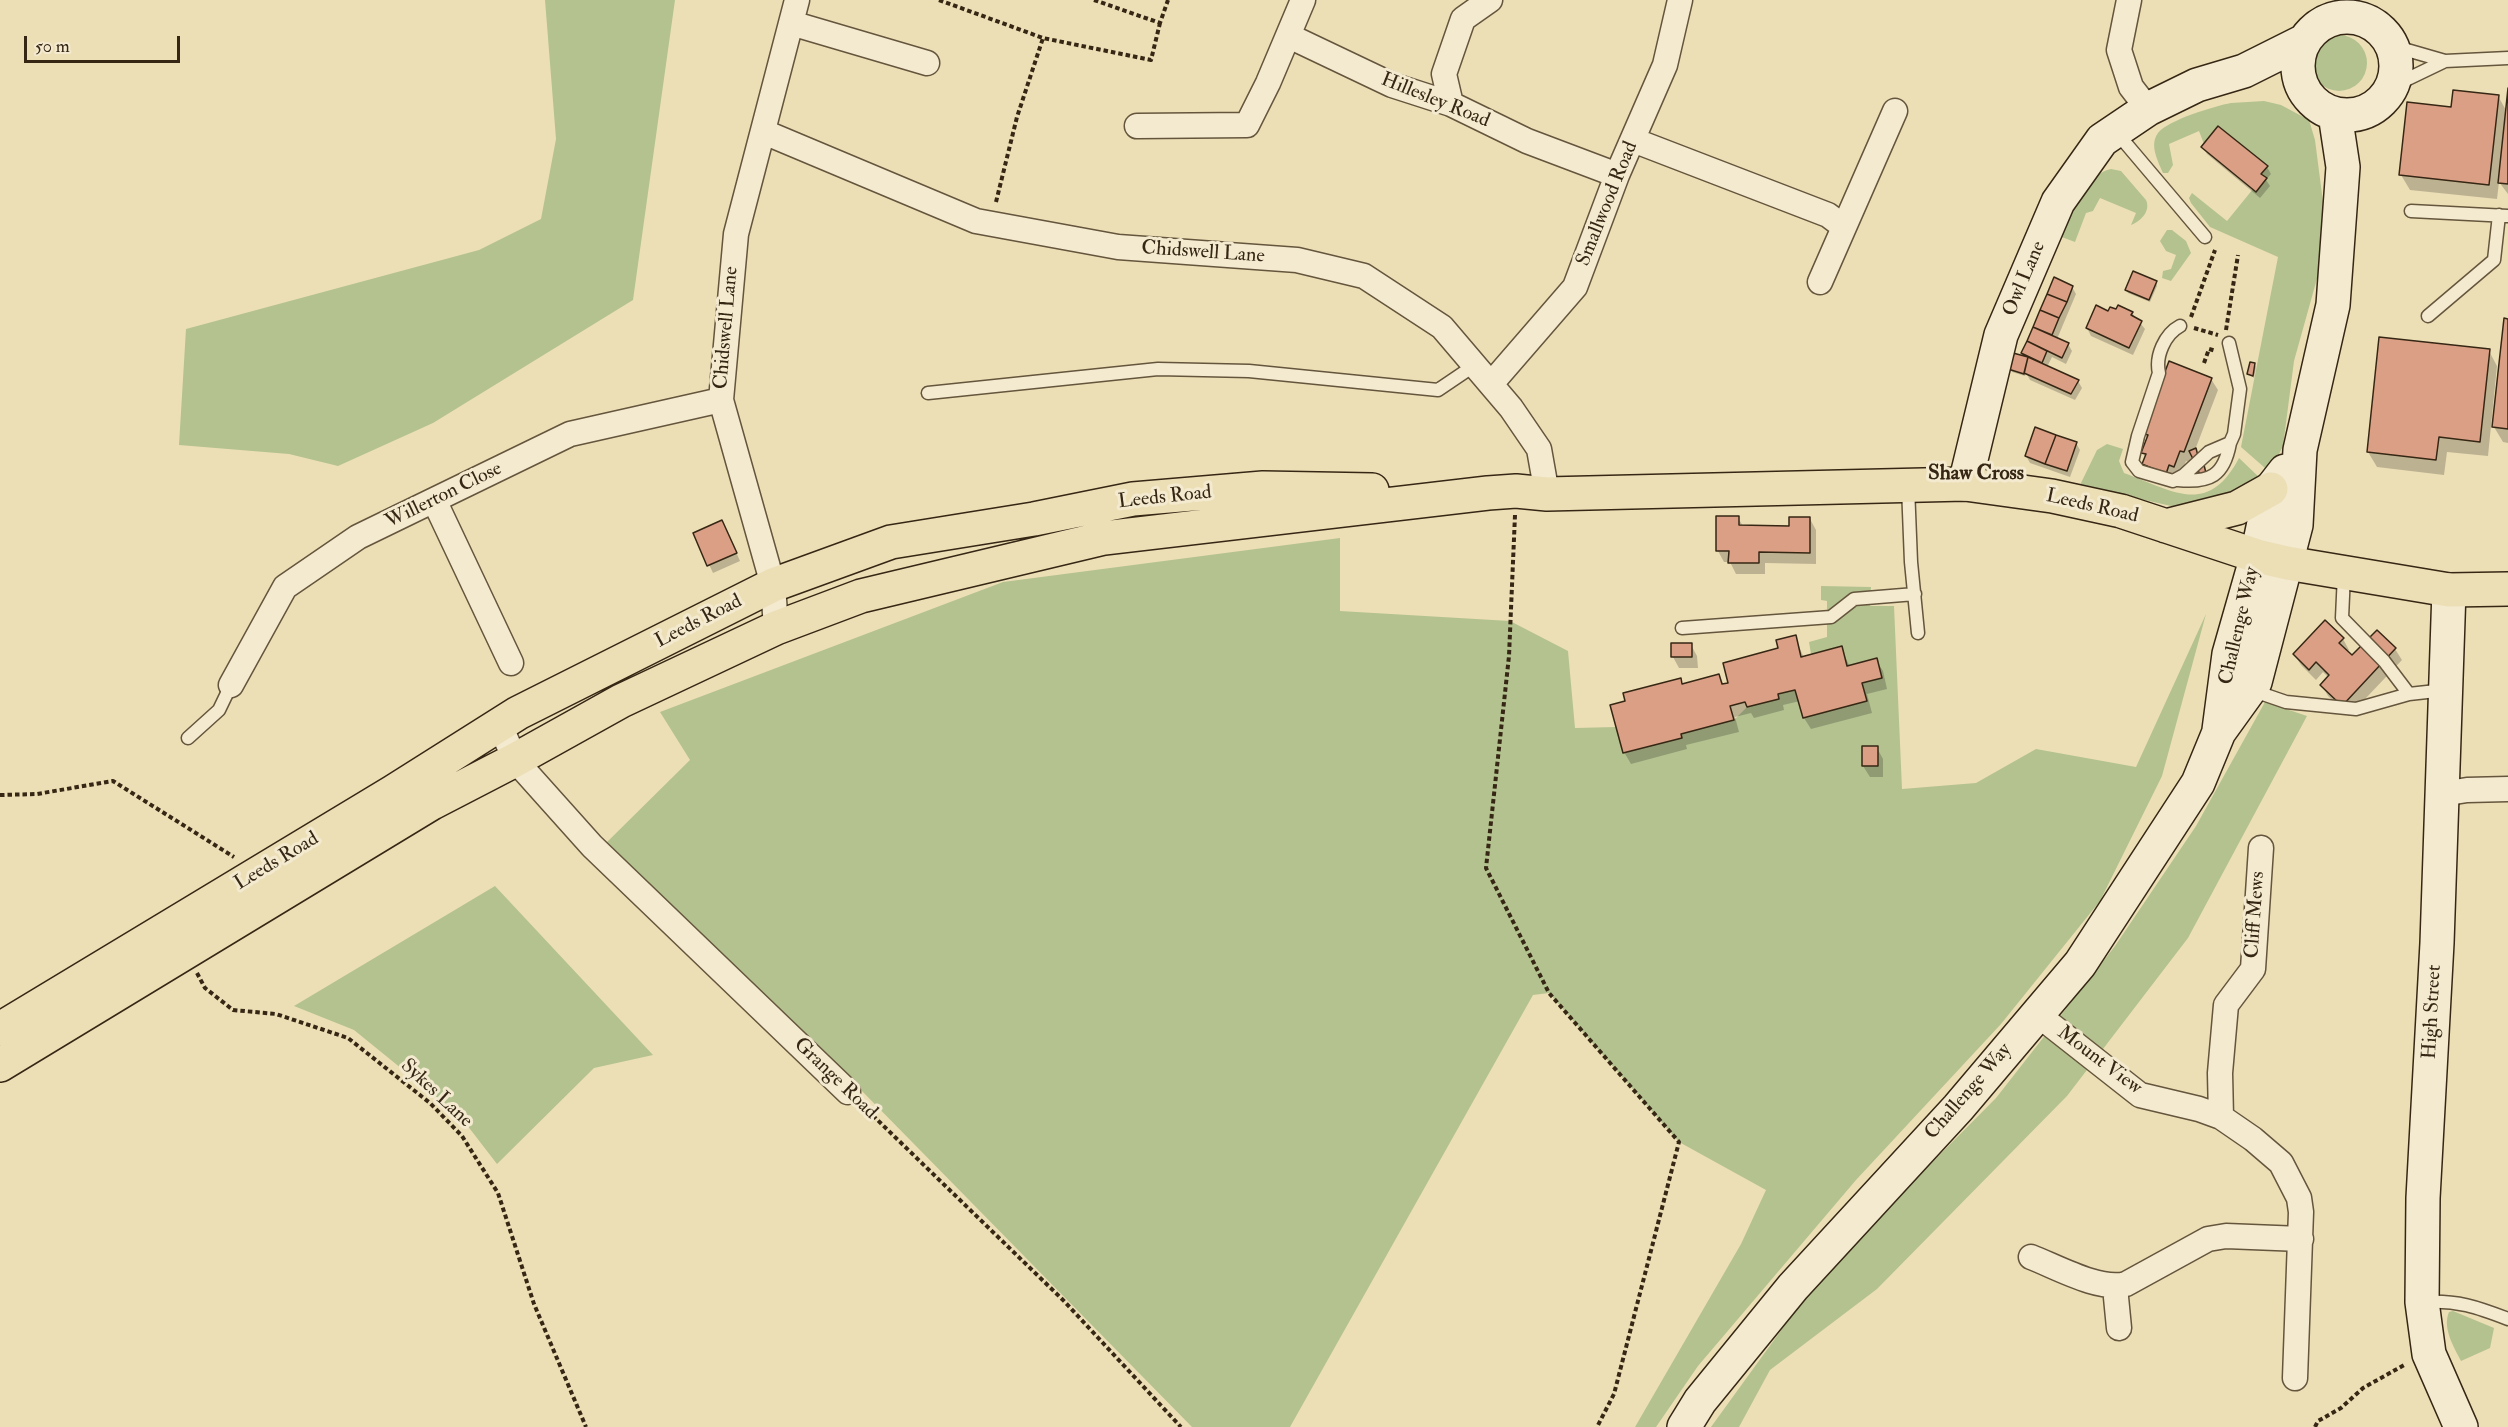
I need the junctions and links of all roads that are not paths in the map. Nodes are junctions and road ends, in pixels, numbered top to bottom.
1 (797, 0) edge
2 (1303, 0) edge
3 (1490, 0) edge
4 (1680, 0) edge
5 (2129, 0) edge
6 (2333, 9) edge
7 (2365, 10) edge
8 (791, 23) junction
9 (1289, 36) junction
10 (2304, 41) junction
11 (2393, 46) junction
12 (2508, 58) edge
13 (2445, 61) junction
14 (927, 63) dead end
15 (2244, 71) junction
16 (2393, 86) junction
17 (2304, 91) junction
18 (1451, 104) junction
19 (2148, 109) junction
20 (1895, 111) dead end
21 (2367, 112) junction
22 (2335, 114) junction
23 (1137, 126) dead end
24 (2115, 131) junction
25 (764, 132) junction
26 (1633, 140) junction
27 (2343, 167) junction
28 (1617, 174) junction
29 (2410, 211) dead end
30 (2504, 215) edge
31 (1845, 227) junction
32 (2205, 237) dead end
33 (1820, 282) dead end
34 (2428, 316) dead end
35 (2180, 326) dead end
36 (2229, 343) dead end
37 (1475, 365) junction
38 (1491, 384) junction
39 (928, 393) dead end
40 (721, 400) junction
41 (1977, 430) junction
42 (2230, 443) junction
43 (2300, 450) junction
44 (2178, 480) junction
45 (1965, 484) junction
46 (1908, 486) junction
47 (2271, 489) junction
48 (1517, 493) junction
49 (434, 500) junction
50 (2166, 526) junction
51 (2272, 559) junction
52 (2344, 573) junction
53 (773, 585) junction
54 (2508, 589) edge
55 (2449, 590) junction
56 (1915, 594) junction
57 (776, 628) junction
58 (1682, 628) dead end
59 (1918, 633) dead end
60 (511, 663) dead end
61 (231, 685) joint
62 (2250, 690) junction
63 (2447, 690) junction
64 (2409, 694) junction
65 (500, 724) junction
66 (2219, 732) junction
67 (188, 738) dead end
68 (515, 760) junction
69 (2508, 789) edge
70 (2442, 794) junction
71 (2261, 848) dead end
72 (2037, 1014) junction
73 (0, 1029) edge
74 (0, 1065) edge
75 (848, 1092) road end
76 (2221, 1117) junction
77 (2301, 1239) junction
78 (2031, 1257) dead end
79 (2115, 1287) junction
80 (2422, 1302) junction
81 (2508, 1319) edge
82 (2119, 1328) dead end
83 (2295, 1378) dead end
84 (1684, 1427) edge
85 (2461, 1427) edge

1 - 8 street, Chidswell Lane
2 - 9 street
3 - 18 street
4 - 26 street, Smallwood Road
5 - 19 street
6 - 7 main road
6 - 10 main road
7 - 11 main road
8 - 14 street
8 - 25 street, Chidswell Lane
9 - 18 street, Hillesley Road
9 - 23 street
10 - 15 main road, Owl Lane
10 - 17 main road
11 - 13 lane
11 - 16 main road
12 - 13 lane
13 - 16 lane
15 - 17 main road
15 - 19 main road, Owl Lane
16 - 21 main road
17 - 22 main road
18 - 28 street, Hillesley Road
19 - 24 main road, Owl Lane
20 - 31 street
21 - 22 main road
21 - 27 main road
22 - 27 main road
24 - 32 lane
24 - 41 main road, Owl Lane
25 - 37 street, Chidswell Lane
25 - 40 street, Chidswell Lane
26 - 28 street, Smallwood Road
26 - 31 street
27 - 43 main road
28 - 38 street, Smallwood Road
29 - 30 lane
30 - 34 lane
31 - 33 street
35 - 44 lane
36 - 42 lane
37 - 38 street, Chidswell Lane
37 - 39 lane
38 - 48 street, Chidswell Lane
40 - 49 street, Willerton Close
40 - 53 street, Chidswell Lane
41 - 45 main road, Owl Lane
41 - 46 main road
42 - 44 lane
42 - 44 lane
43 - 47 main road
43 - 51 main road
45 - 46 main road, Leeds Road
45 - 50 main road, Leeds Road
46 - 48 main road, Leeds Road
46 - 56 lane
47 - 50 main road
47 - 51 main road
48 - 53 main road, Leeds Road
48 - 57 main road, Leeds Road
49 - 60 street
49 - 61 street, Willerton Close
50 - 51 main road, Leeds Road
51 - 52 main road, Leeds Road
51 - 62 main road, Challenge Way
51 - 66 main road, Challenge Way
52 - 55 main road, Leeds Road
52 - 64 lane
53 - 57 street, Chidswell Lane
53 - 65 main road, Leeds Road
54 - 55 main road, Leeds Road
55 - 63 main road, High Street
56 - 58 lane
56 - 59 lane
57 - 68 main road, Leeds Road
61 - 67 lane
62 - 64 lane
62 - 66 main road, Challenge Way
63 - 64 lane
63 - 70 main road, High Street
65 - 68 street, Grange Road
65 - 73 main road, Leeds Road
66 - 72 main road, Challenge Way
68 - 74 main road, Leeds Road
68 - 75 street, Grange Road
69 - 70 street
70 - 80 main road, High Street
71 - 76 street, Cliff Mews
72 - 76 street, Mount View
72 - 84 main road, Challenge Way
76 - 77 street, Mount View
77 - 79 street
77 - 83 street, Mount View
78 - 79 street
79 - 82 street
80 - 81 lane
80 - 85 main road, High Street

